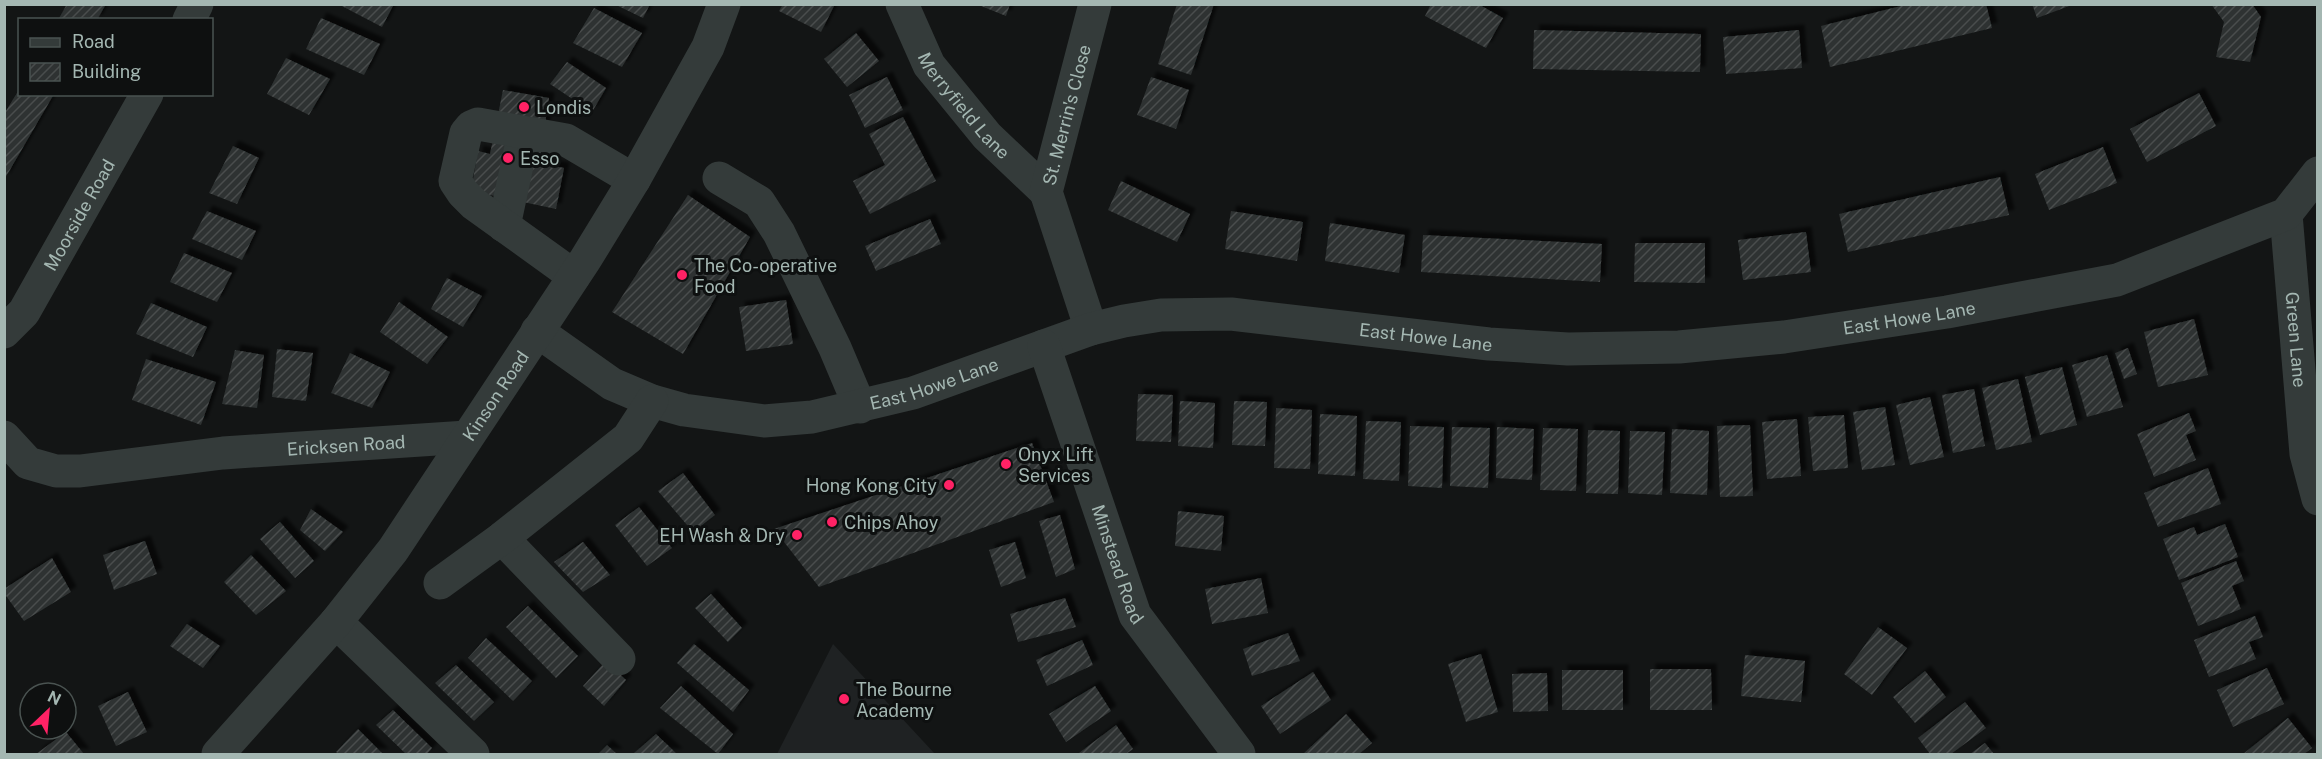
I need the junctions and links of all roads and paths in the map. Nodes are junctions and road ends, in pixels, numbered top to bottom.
1 (197, 4) edge
2 (724, 4) edge
3 (903, 4) edge
4 (1095, 4) edge
5 (190, 18) edge
6 (146, 96) edge
7 (524, 133) junction
8 (2318, 173) edge
9 (719, 178) dead end
10 (634, 180) junction
11 (1046, 192) junction
12 (2286, 214) junction
13 (504, 226) junction
14 (574, 276) junction
15 (1091, 329) junction
16 (537, 331) junction
17 (4, 332) edge
18 (1044, 346) junction
19 (652, 401) junction
20 (860, 407) junction
21 (4, 437) edge
22 (467, 437) junction
23 (2318, 499) edge
24 (502, 538) junction
25 (440, 583) dead end
26 (336, 622) junction
27 (619, 659) dead end
28 (218, 754) edge
29 (473, 754) edge
30 (1239, 754) edge

1 - 5 street
2 - 10 street, Kinson Road
3 - 11 street, Merryfield Lane
4 - 11 street, St. Merrin's Close
6 - 17 street, Moorside Road
7 - 10 street
7 - 13 street
7 - 13 street
8 - 12 street
9 - 20 street
10 - 14 street, Kinson Road
11 - 15 street, St. Merrin's Close
12 - 15 street, East Howe Lane
12 - 23 street, Green Lane
13 - 14 street
14 - 16 street, Kinson Road
15 - 18 street, East Howe Lane
16 - 19 street, East Howe Lane
16 - 22 street, Kinson Road
18 - 20 street, East Howe Lane
18 - 30 street, Minstead Road
19 - 20 street, East Howe Lane
19 - 24 street
21 - 22 street, Ericksen Road
22 - 26 street, Kinson Road
24 - 25 street
24 - 27 street
26 - 28 street, Kinson Road
26 - 29 street

